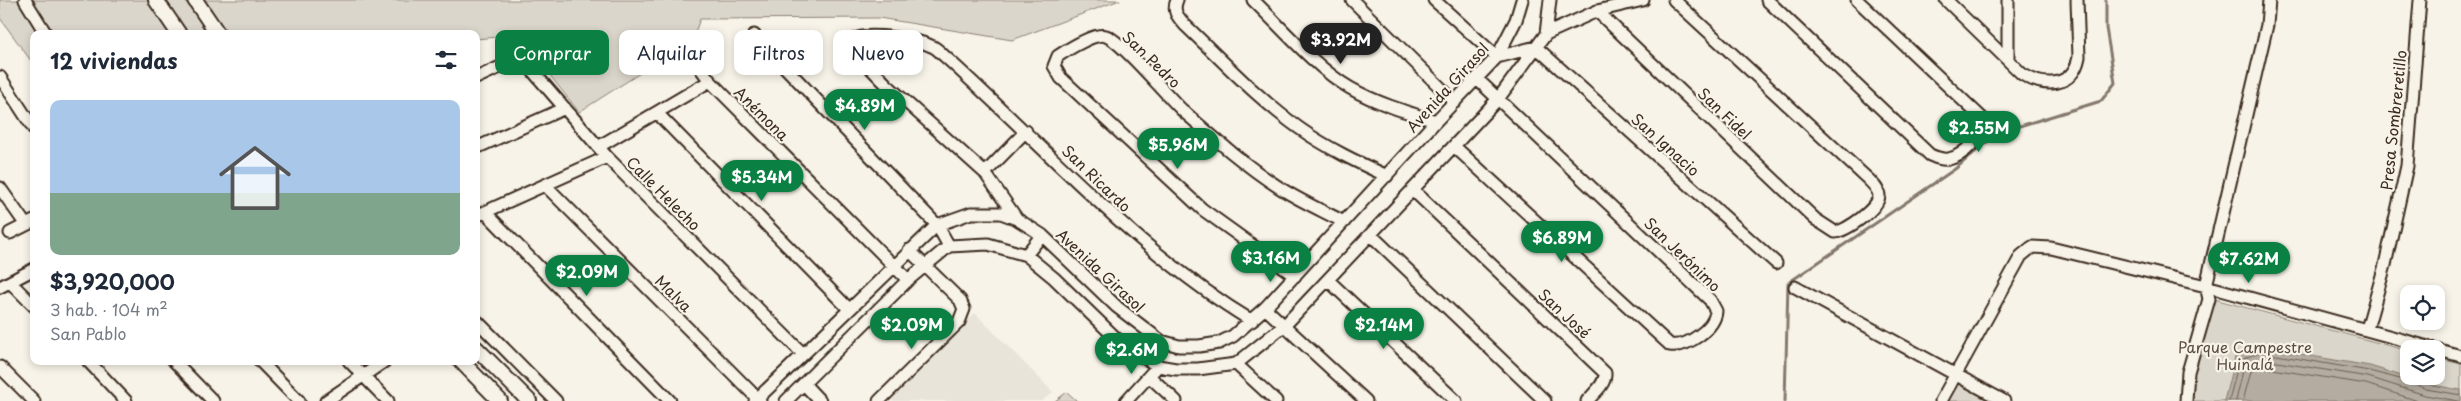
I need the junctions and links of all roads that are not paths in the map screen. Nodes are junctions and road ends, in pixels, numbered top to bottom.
1 (25, 0) edge
2 (156, 0) edge
3 (195, 0) edge
4 (1177, 0) edge
5 (1253, 0) edge
6 (1352, 0) edge
7 (1434, 0) edge
8 (1522, 0) edge
9 (1550, 0) edge
10 (1642, 0) edge
11 (1674, 0) edge
12 (1767, 0) edge
13 (1856, 0) edge
14 (1946, 0) edge
15 (2008, 0) edge
16 (2269, 0) edge
17 (2420, 0) edge
18 (2077, 2) edge
19 (1597, 11) junction
20 (44, 30) edge
21 (176, 30) edge
22 (215, 30) edge
23 (1546, 34) junction
24 (1536, 48) junction
25 (1497, 57) junction
26 (2008, 60) junction
27 (495, 69) edge
28 (537, 75) edge
29 (706, 75) edge
30 (793, 75) edge
31 (480, 76) edge
32 (0, 77) edge
33 (1477, 80) junction
34 (710, 81) junction
35 (1498, 99) junction
36 (1455, 102) junction
37 (565, 108) junction
38 (657, 113) junction
39 (1436, 121) junction
40 (30, 123) edge
41 (1026, 132) junction
42 (480, 146) edge
43 (598, 147) junction
44 (1455, 147) junction
45 (607, 157) junction
46 (984, 173) junction
47 (1387, 176) junction
48 (545, 185) junction
49 (0, 188) edge
50 (1413, 190) junction
51 (480, 214) edge
52 (1018, 219) junction
53 (1344, 222) junction
54 (30, 223) edge
55 (937, 224) junction
56 (10, 234) dead end
57 (1042, 235) junction
58 (1371, 235) junction
59 (949, 246) junction
60 (909, 250) junction
61 (1026, 255) junction
62 (1776, 262) dead end
63 (924, 265) junction
64 (894, 266) junction
65 (30, 271) edge
66 (1295, 276) junction
67 (908, 280) junction
68 (1329, 281) junction
69 (5, 284) edge
70 (2206, 286) junction
71 (1794, 287) dead end
72 (30, 303) edge
73 (1265, 308) junction
74 (849, 309) junction
75 (1252, 320) junction
76 (480, 324) edge
77 (1285, 325) junction
78 (2367, 329) junction
79 (480, 352) edge
80 (803, 354) junction
81 (2461, 356) edge
82 (1236, 364) junction
83 (92, 365) edge
84 (178, 365) edge
85 (264, 365) edge
86 (353, 365) edge
87 (378, 365) edge
88 (465, 365) edge
89 (1158, 366) junction
90 (0, 367) edge
91 (1956, 374) junction
92 (363, 376) junction
93 (1149, 376) junction
94 (804, 384) junction
95 (758, 400) edge
96 (34, 401) edge
97 (126, 401) edge
98 (213, 401) edge
99 (299, 401) edge
100 (326, 401) edge
101 (388, 401) edge
102 (500, 401) edge
103 (529, 401) edge
104 (556, 401) edge
105 (670, 401) edge
106 (786, 401) edge
107 (820, 401) edge
108 (879, 401) edge
109 (1126, 401) edge
110 (1176, 401) edge
111 (1276, 401) edge
112 (1366, 401) edge
113 (1456, 401) edge
114 (1545, 401) edge
115 (1586, 401) edge
116 (1941, 401) edge
117 (2004, 401) edge
118 (2186, 401) edge

1 - 20 street
2 - 21 street
3 - 22 street
4 - 47 street
5 - 39 street
6 - 36 street
7 - 25 street
8 - 25 street, Avenida Girasol
9 - 23 street
10 - 19 street
11 - 19 street, San Fidel
12 - 13 street
14 - 26 street
15 - 26 street
16 - 70 street
17 - 78 street, Presa Sombreretillo
18 - 26 street
19 - 23 street
23 - 24 street
24 - 25 street
24 - 35 street
24 - 62 street, San Ignacio
25 - 33 street, Avenida Girasol
27 - 31 street
28 - 37 street, Calle Helecho
29 - 34 street, Anémona
30 - 55 street
32 - 40 street
33 - 35 street, San Jerónimo
33 - 36 street, Avenida Girasol
34 - 38 street
34 - 64 street, Anémona
35 - 44 street
35 - 44 street, San Jerónimo
36 - 39 street, Avenida Girasol
37 - 42 street
37 - 43 street, Calle Helecho
38 - 43 street
38 - 74 street
39 - 47 street, Avenida Girasol
41 - 46 street
41 - 46 street, San Ricardo
41 - 75 street, San Ricardo
43 - 45 street, Calle Helecho
44 - 50 street
45 - 48 street
45 - 80 street, Calle Helecho
46 - 52 street
47 - 53 street, Avenida Girasol
48 - 51 street
48 - 95 street, Malva
49 - 54 street
50 - 58 street
50 - 115 street, San José
51 - 105 street
52 - 55 street, Avenida Girasol
52 - 57 street, Avenida Girasol
53 - 66 street, Avenida Girasol
53 - 66 street, San Pedro
54 - 56 street
55 - 59 street
55 - 60 street, Avenida Girasol
57 - 61 street
57 - 75 street, Avenida Girasol
58 - 68 street
58 - 114 street
59 - 61 street
59 - 63 street
60 - 63 street
60 - 64 street, Avenida Girasol
61 - 89 street
63 - 67 street
63 - 108 street
64 - 67 street, Anémona
64 - 74 street, Avenida Girasol
65 - 69 street
66 - 73 street, Avenida Girasol
67 - 94 street
68 - 77 street
68 - 113 street
69 - 72 street
70 - 78 street
70 - 91 street
70 - 118 street
71 - 91 street
73 - 75 street, Avenida Girasol
73 - 77 street
74 - 80 street, Avenida Girasol
76 - 104 street
77 - 82 street
77 - 112 street
78 - 81 street
79 - 103 street
80 - 95 street, Avenida Girasol
82 - 89 street
82 - 111 street
83 - 97 street
84 - 98 street
85 - 99 street
86 - 92 street
87 - 92 street
88 - 102 street
89 - 93 street
90 - 96 street
91 - 116 street
91 - 117 street
92 - 100 street
92 - 101 street
93 - 109 street
93 - 110 street
94 - 106 street
94 - 107 street

